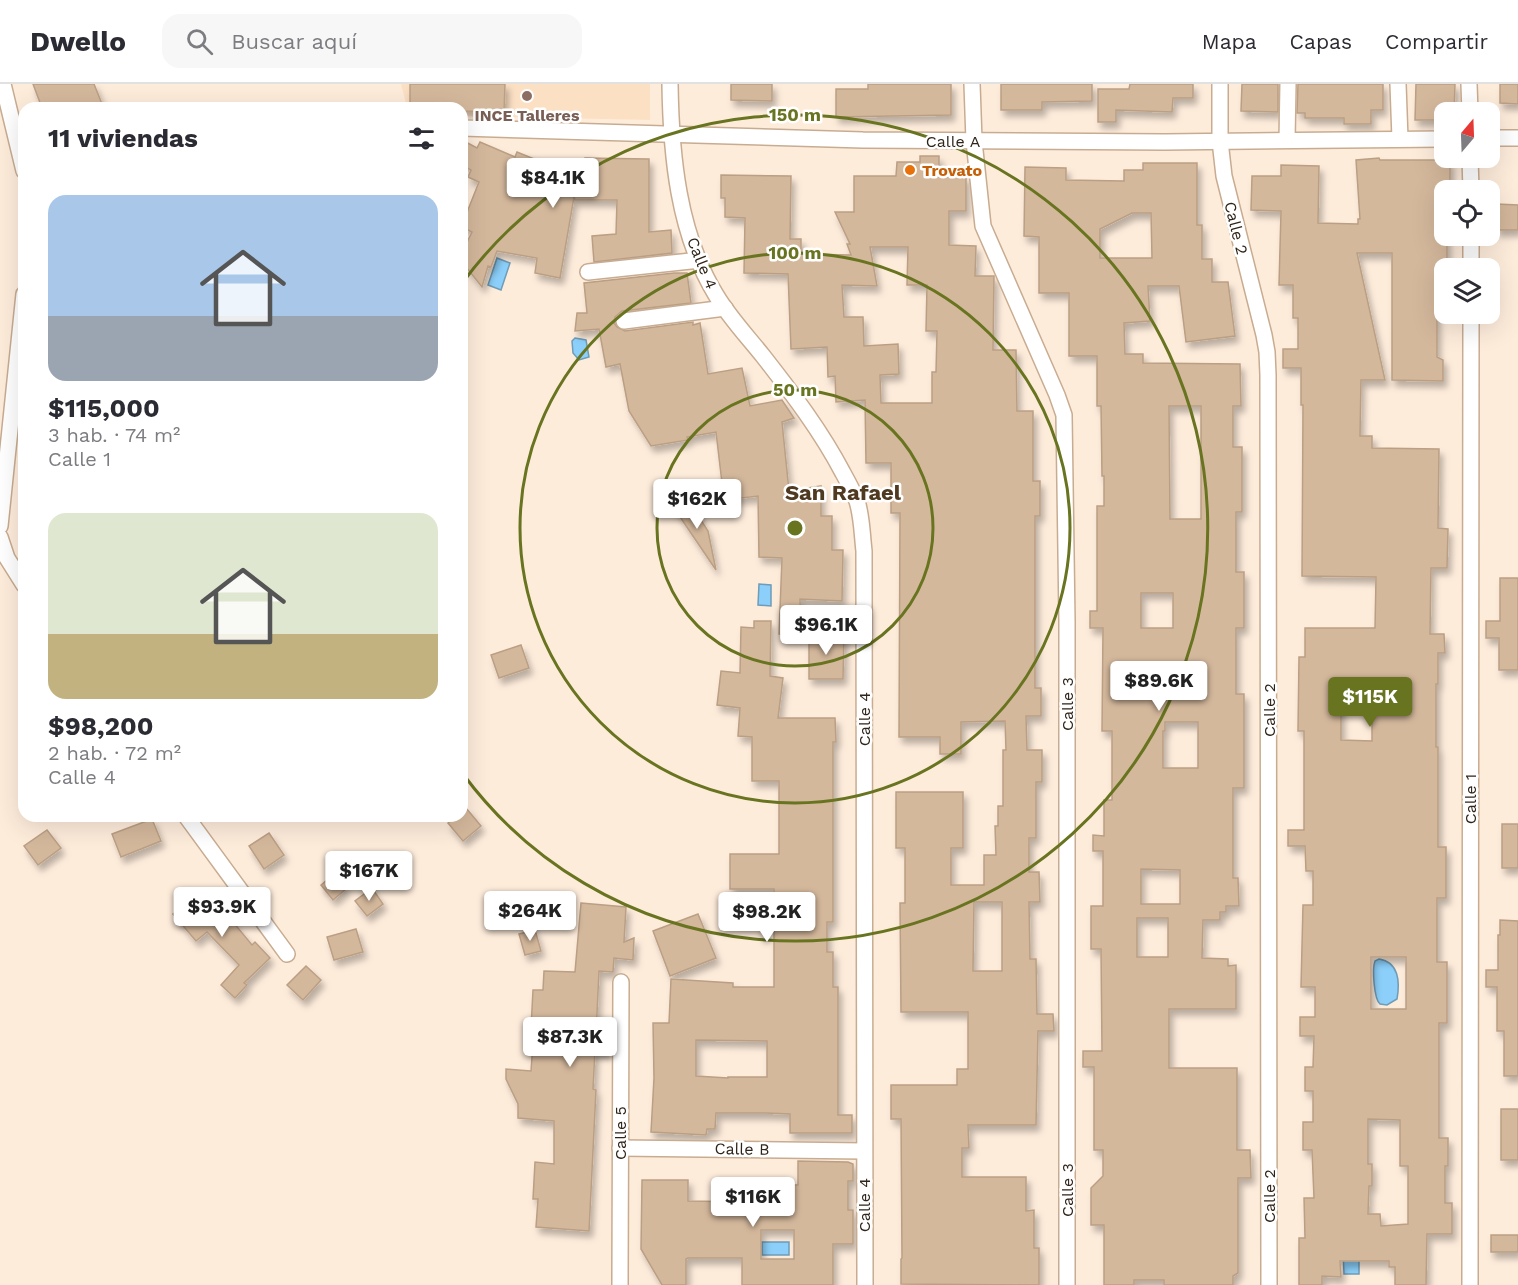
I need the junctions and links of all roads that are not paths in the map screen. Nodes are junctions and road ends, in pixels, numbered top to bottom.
1 (3, 84) edge
2 (670, 84) edge
3 (972, 84) edge
4 (1220, 84) edge
5 (1288, 84) edge
6 (1398, 84) edge
7 (1469, 84) edge
8 (1470, 102) edge
9 (468, 128) edge
10 (671, 134) junction
11 (1500, 138) edge
12 (1518, 138) edge
13 (1400, 139) junction
14 (1434, 139) edge
15 (1287, 140) junction
16 (974, 141) junction
17 (1220, 141) junction
18 (18, 146) edge
19 (700, 260) junction
20 (588, 272) dead end
21 (724, 308) junction
22 (624, 321) dead end
23 (1471, 324) edge
24 (18, 352) edge
25 (0, 526) edge
26 (0, 537) edge
27 (18, 575) edge
28 (190, 822) edge
29 (287, 954) dead end
30 (621, 982) dead end
31 (620, 1148) junction
32 (864, 1151) junction
33 (620, 1285) edge
34 (865, 1285) edge
35 (1067, 1285) edge
36 (1269, 1285) edge
37 (1470, 1285) edge

1 - 18 street
2 - 10 street, Calle 4
3 - 16 street, Calle 3
4 - 17 street, Calle 2
5 - 15 street
6 - 13 street
7 - 8 street
9 - 10 street, Calle A
10 - 16 street, Calle A
10 - 19 street, Calle 4
11 - 12 street
13 - 14 street, Calle A
13 - 15 street, Calle A
15 - 17 street, Calle A
16 - 17 street, Calle A
16 - 35 street, Calle 3
17 - 36 street, Calle 2
19 - 20 street
19 - 21 street, Calle 4
21 - 22 street
21 - 32 street, Calle 4
23 - 37 street, Calle 1
24 - 25 street
26 - 27 street
28 - 29 street
30 - 31 street, Calle 5
31 - 32 street, Calle B
31 - 33 street, Calle 5
32 - 34 street, Calle 4

